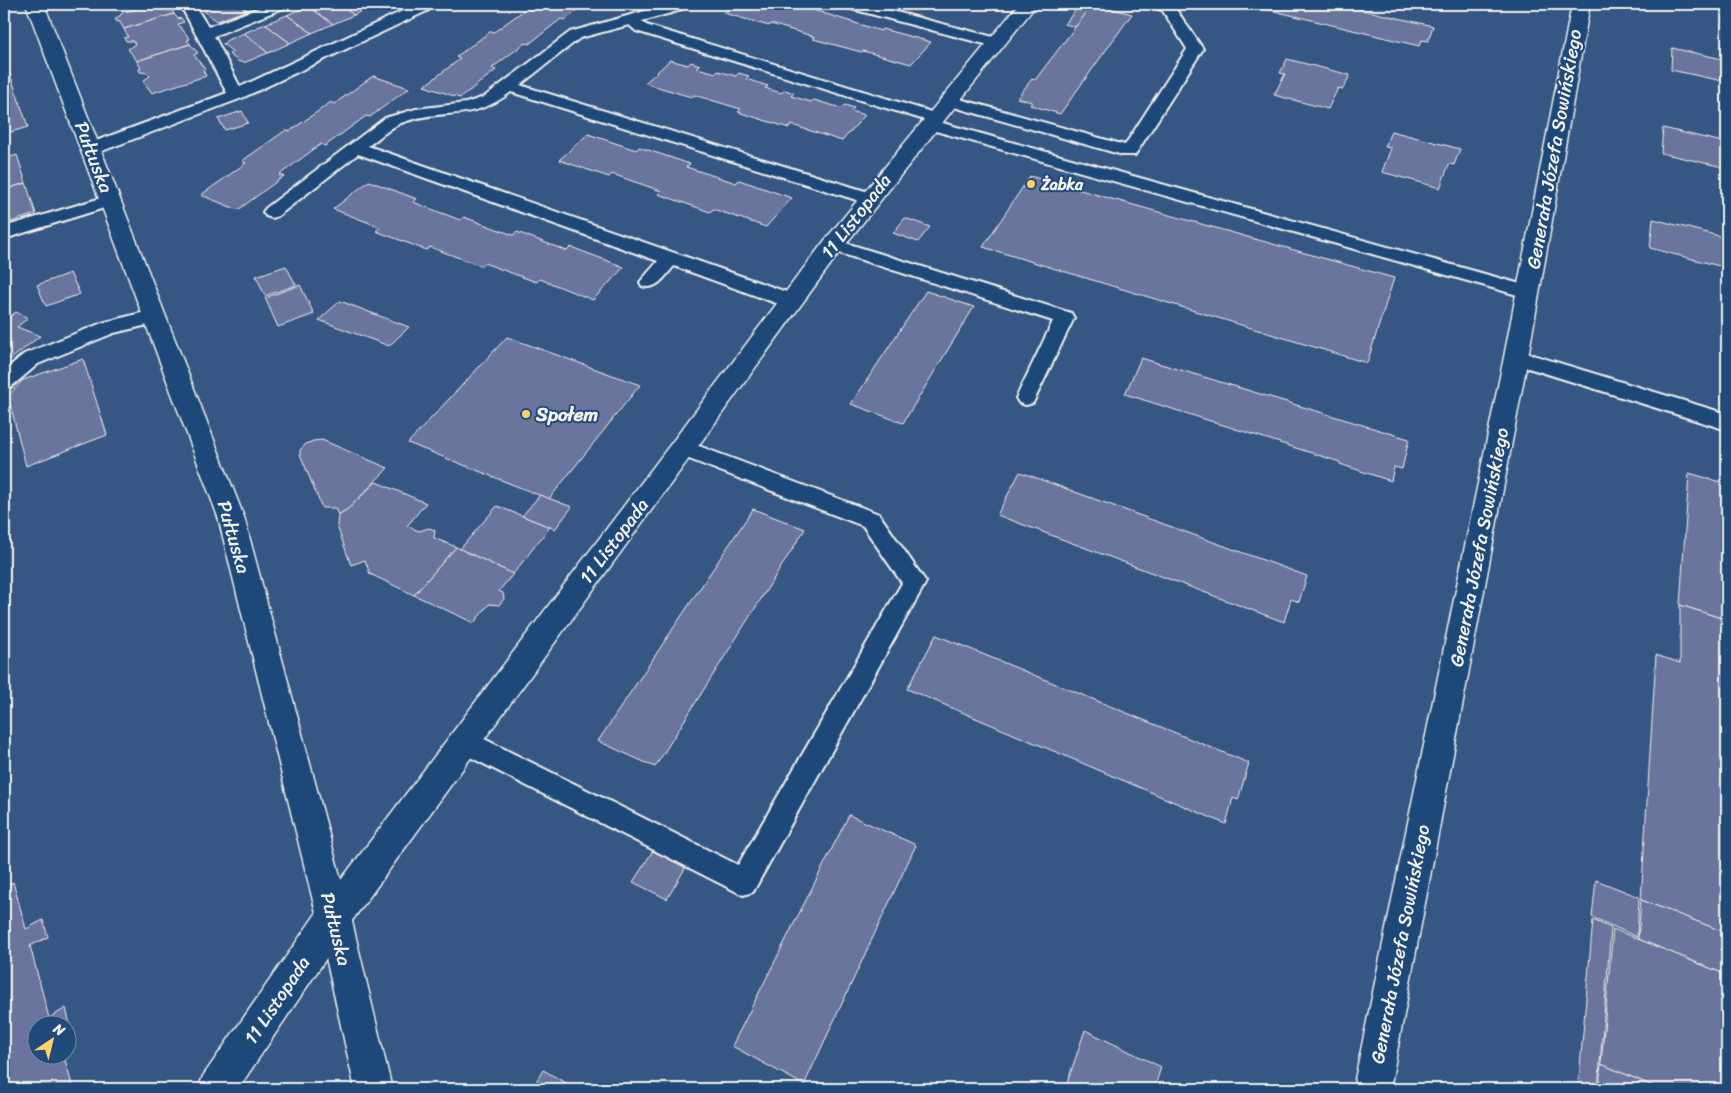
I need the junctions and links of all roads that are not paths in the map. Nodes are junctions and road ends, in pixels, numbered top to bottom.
1 (35, 4) edge
2 (187, 4) edge
3 (281, 4) edge
4 (416, 4) edge
5 (682, 4) edge
6 (849, 4) edge
7 (1028, 4) edge
8 (1159, 4) edge
9 (1581, 4) edge
10 (632, 19) junction
11 (205, 34) junction
12 (996, 42) junction
13 (508, 86) junction
14 (236, 95) junction
15 (938, 114) junction
16 (357, 148) junction
17 (92, 150) junction
18 (869, 198) junction
19 (111, 200) junction
20 (272, 212) dead end
21 (4, 232) edge
22 (833, 245) junction
23 (670, 259) junction
24 (649, 282) dead end
25 (1528, 292) junction
26 (791, 301) junction
27 (153, 317) junction
28 (1516, 357) junction
29 (4, 382) edge
30 (1026, 398) dead end
31 (1727, 422) edge
32 (683, 448) junction
33 (465, 742) junction
34 (334, 917) junction
35 (216, 1089) edge
36 (374, 1089) edge
37 (1372, 1089) edge

1 - 17 street, Pułtuska
2 - 11 lane
3 - 11 lane
4 - 14 lane
5 - 10 lane
6 - 12 lane
7 - 12 street, 11 Listopada
8 - 15 lane
9 - 25 street, Generała Józefa Sowińskiego
10 - 13 lane
10 - 15 lane
11 - 14 lane
12 - 15 street, 11 Listopada
13 - 16 lane
13 - 18 lane
14 - 17 lane
15 - 18 street, 11 Listopada
15 - 25 lane
16 - 20 lane
16 - 23 lane
17 - 19 street, Pułtuska
18 - 22 street, 11 Listopada
19 - 21 lane
19 - 27 street, Pułtuska
22 - 26 street, 11 Listopada
22 - 30 lane
23 - 24 lane
23 - 26 lane
25 - 28 street, Generała Józefa Sowińskiego
26 - 32 street, 11 Listopada
27 - 29 lane
27 - 34 street, Pułtuska
28 - 31 lane
28 - 37 street, Generała Józefa Sowińskiego
32 - 33 street, 11 Listopada
32 - 33 lane
33 - 34 street, 11 Listopada
34 - 35 street, 11 Listopada
34 - 36 street, Pułtuska

